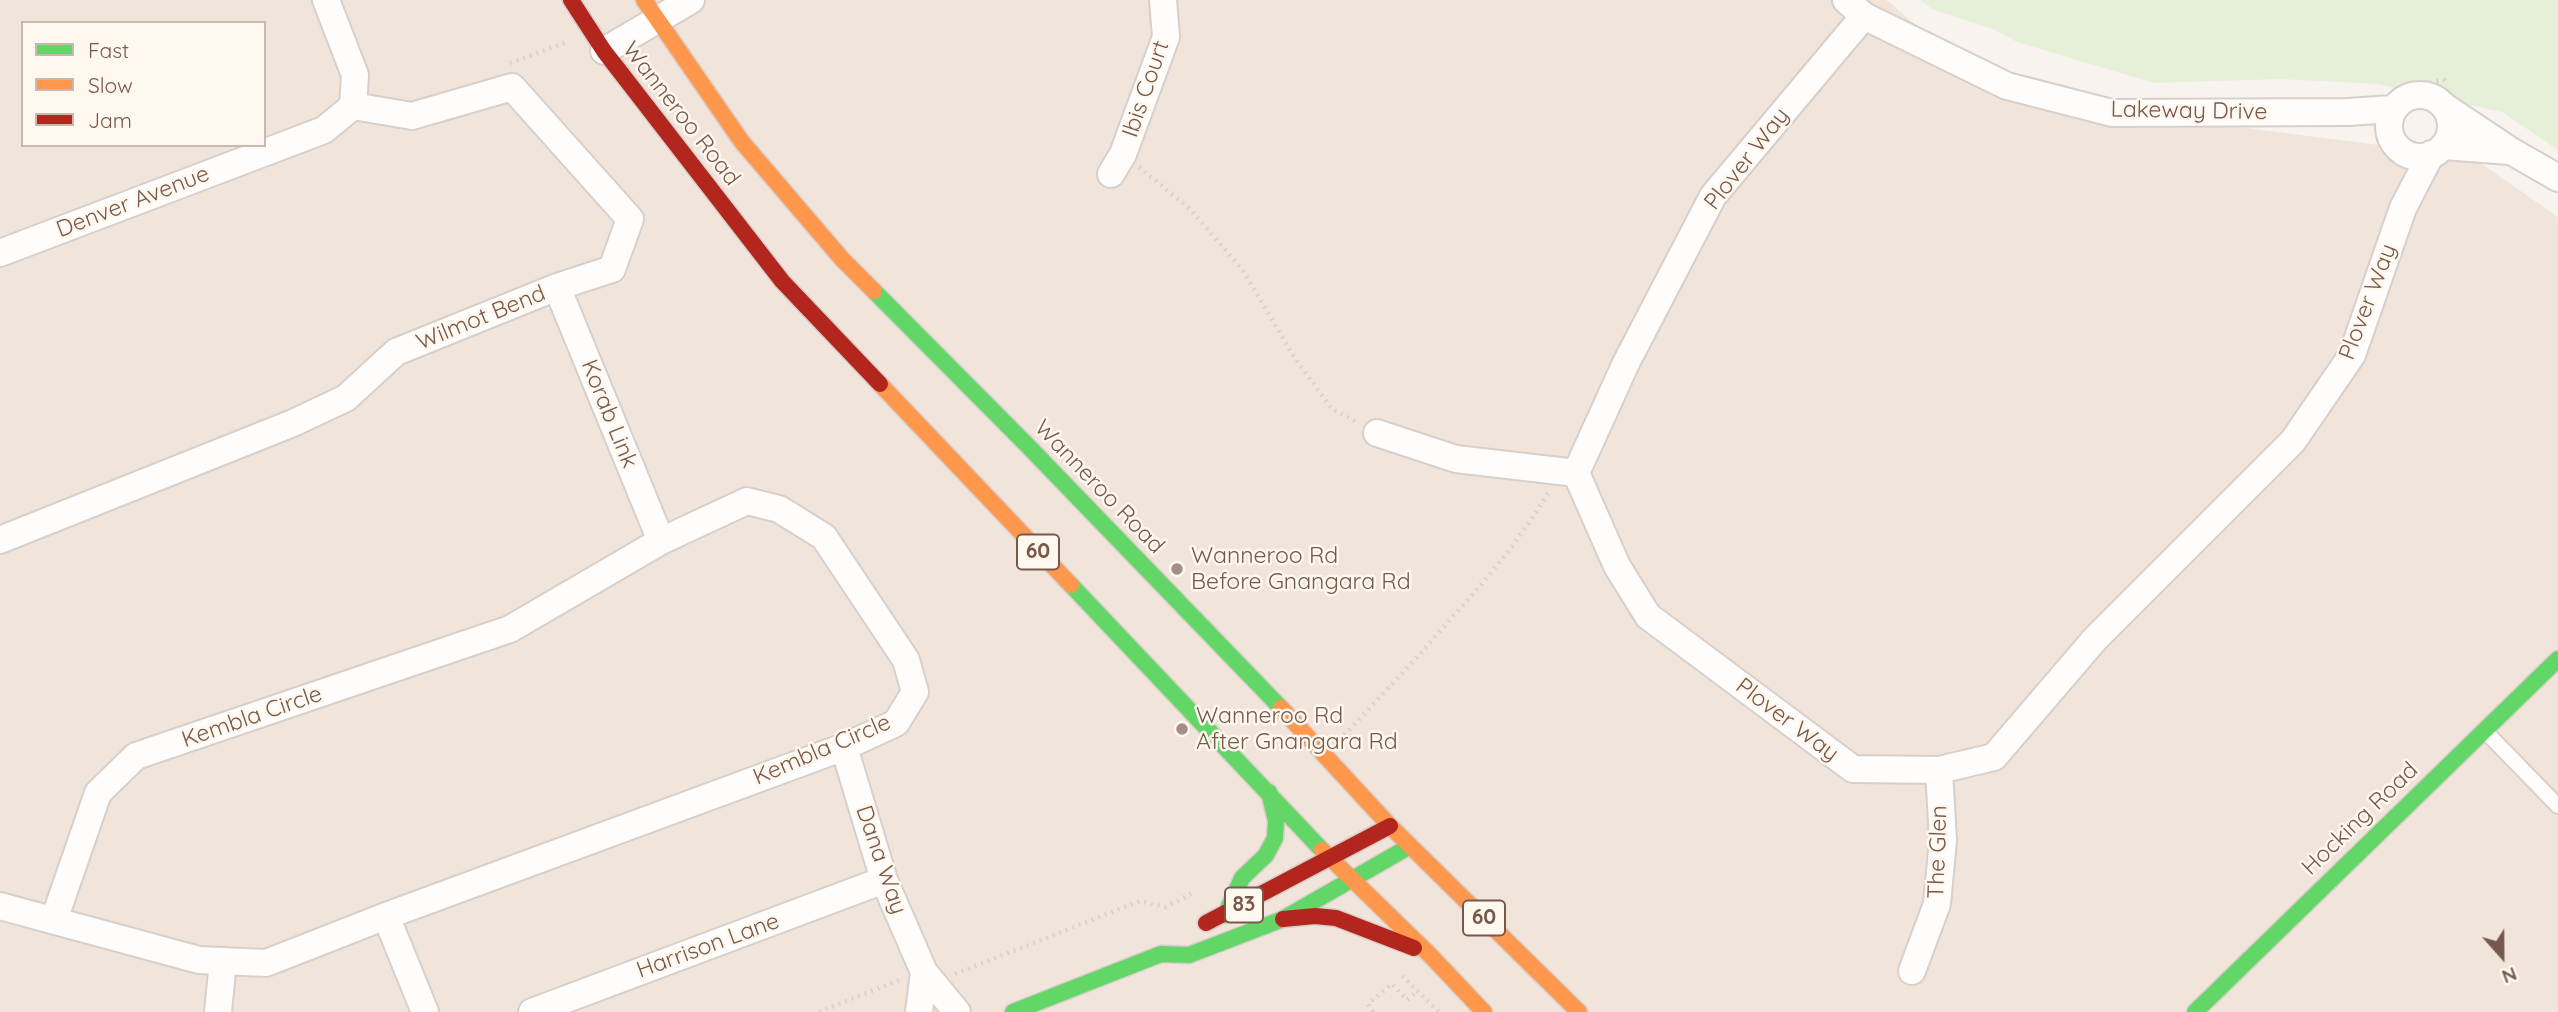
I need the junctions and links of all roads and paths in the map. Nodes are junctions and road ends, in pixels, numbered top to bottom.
1 (326, 0) edge
2 (571, 0) edge
3 (691, 0) edge
4 (1163, 0) edge
5 (1855, 8) edge
6 (650, 10) edge
7 (604, 51) junction
8 (2445, 94) junction
9 (2393, 99) junction
10 (353, 106) junction
11 (2348, 112) junction
12 (2393, 142) junction
13 (2438, 150) junction
14 (2511, 151) junction
15 (1117, 164) joint
16 (2558, 178) edge
17 (2403, 208) junction
18 (0, 253) edge
19 (557, 287) junction
20 (1377, 433) joint
21 (1569, 472) junction
22 (0, 540) edge
23 (661, 541) junction
24 (2558, 659) edge
25 (2484, 730) junction
26 (844, 747) junction
27 (1324, 753) junction
28 (1938, 770) junction
29 (1269, 792) junction
30 (2558, 806) edge
31 (1390, 826) junction
32 (1410, 846) junction
33 (1330, 858) junction
34 (1352, 879) junction
35 (884, 880) junction
36 (1198, 891) dead end
37 (0, 906) edge
38 (1225, 915) junction
39 (386, 916) junction
40 (1283, 919) junction
41 (54, 920) junction
42 (1161, 954) junction
43 (1429, 954) junction
44 (223, 961) junction
45 (1912, 971) dead end
46 (923, 972) junction
47 (1419, 991) dead end
48 (218, 1012) edge
49 (425, 1012) edge
50 (532, 1012) edge
51 (819, 1012) edge
52 (919, 1012) edge
53 (957, 1012) edge
54 (1013, 1012) edge
55 (1373, 1012) edge
56 (1484, 1012) edge
57 (1579, 1012) edge
58 (2195, 1012) edge

1 - 10 street
2 - 7 main road, Wanneroo Road / 60
3 - 6 street
4 - 15 street, Ibis Court
5 - 11 street, Lakeway Drive
5 - 21 street, Plover Way
6 - 7 street
6 - 27 main road, Wanneroo Road / 60
7 - 29 main road, Wanneroo Road / 60
8 - 9 path
8 - 9 street
8 - 13 street
8 - 14 street
9 - 11 street, Lakeway Drive
9 - 12 street
10 - 18 street, Denver Avenue
10 - 19 street, Wilmot Bend
11 - 12 street, Lakeway Drive
12 - 13 street
12 - 17 street, Plover Way
13 - 14 street
13 - 17 street, Plover Way
14 - 16 street
15 - 20 path
17 - 28 street, Plover Way
19 - 22 street, Wilmot Bend
19 - 23 street, Korab Link
20 - 21 street
21 - 27 path
21 - 28 street, Plover Way
23 - 26 street, Kembla Circle
23 - 41 street, Kembla Circle
24 - 25 main road, Hocking Road
25 - 30 lane
25 - 58 main road, Hocking Road
26 - 35 street, Dana Way
26 - 39 street, Kembla Circle
27 - 31 main road, Wanneroo Road / 60
28 - 45 street, The Glen
29 - 33 main road, Wanneroo Road / 60
29 - 38 main road
31 - 32 main road, Wanneroo Road / 60
31 - 33 main road, 83
32 - 34 main road, 83
32 - 57 main road, Wanneroo Road / 60
33 - 34 main road, Wanneroo Road / 60
33 - 38 main road, 83
34 - 40 main road, 83
34 - 43 main road, Wanneroo Road / 60
35 - 46 street, Dana Way
35 - 50 street, Harrison Lane
36 - 46 path
37 - 41 street, Kembla Circle
38 - 42 main road, 83
39 - 44 street, Kembla Circle
39 - 49 street
40 - 42 main road, 83
40 - 43 main road, 83
41 - 44 street, Kembla Circle
42 - 54 main road, 83
43 - 56 main road, Wanneroo Road / 60
44 - 48 street
46 - 51 path
46 - 52 street, Dana Way
46 - 53 street, Dana Way
47 - 55 path

